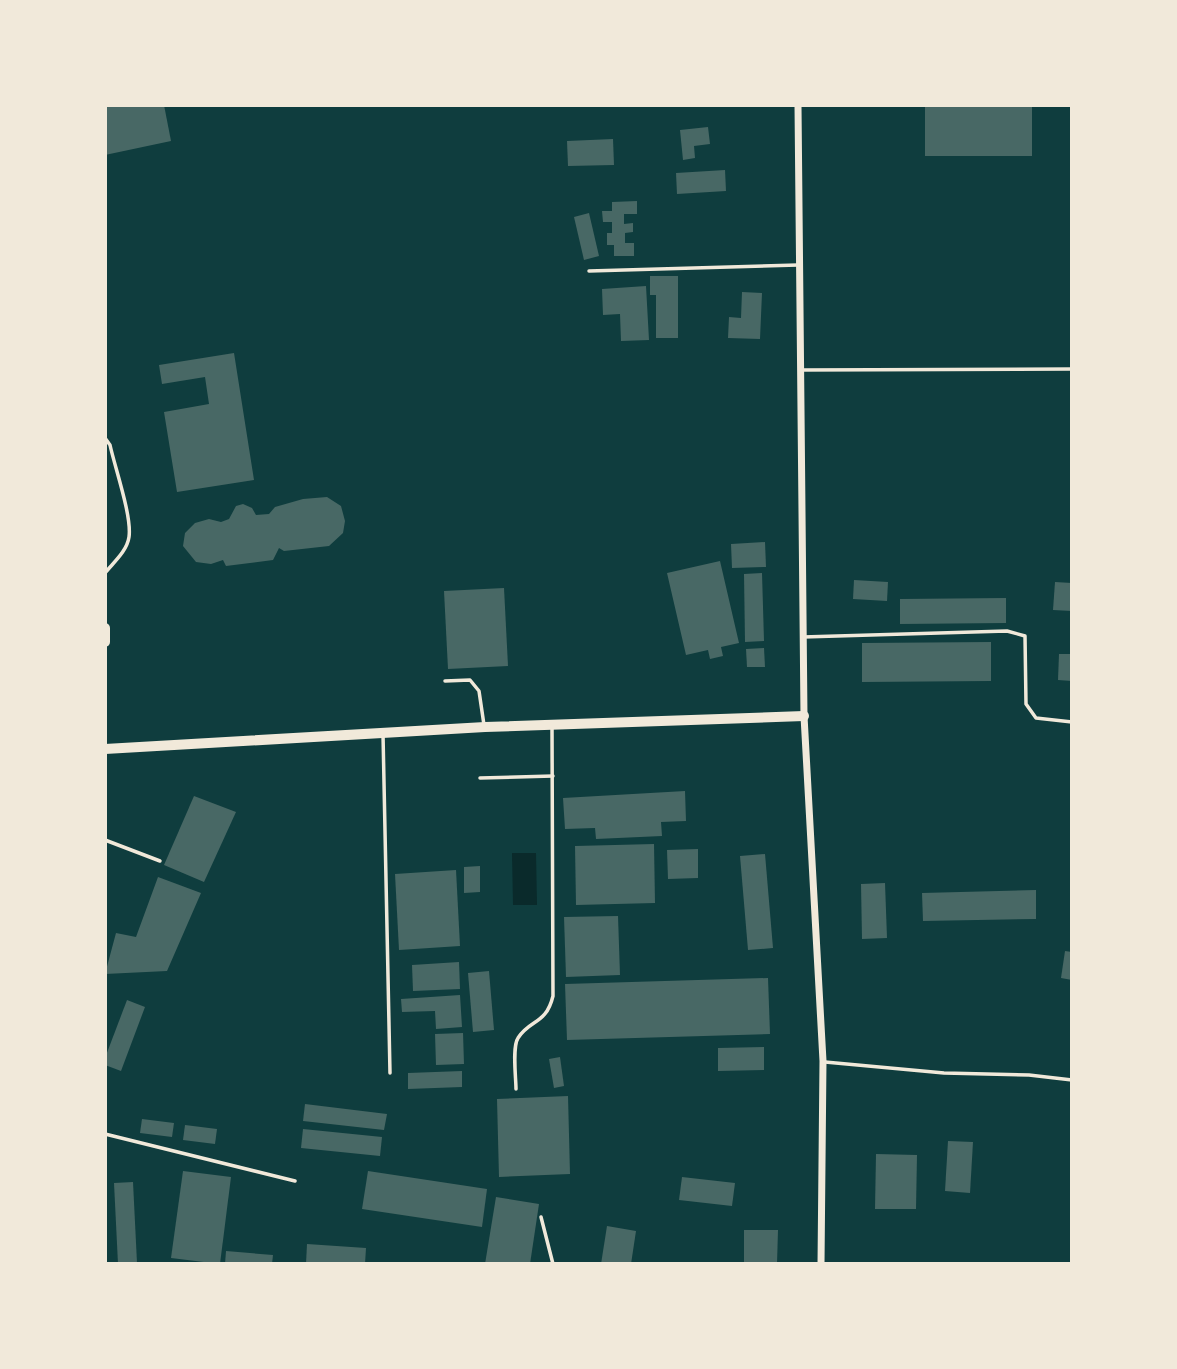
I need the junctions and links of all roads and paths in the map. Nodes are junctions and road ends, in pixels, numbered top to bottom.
1 (798, 105) edge
2 (798, 265) junction
3 (589, 271) dead end
4 (1072, 369) edge
5 (799, 370) junction
6 (105, 438) edge
7 (105, 573) edge
8 (105, 628) edge
9 (803, 637) junction
10 (105, 642) edge
11 (445, 681) dead end
12 (804, 716) junction
13 (1072, 722) edge
14 (552, 725) junction
15 (485, 727) junction
16 (383, 734) junction
17 (105, 749) edge
18 (552, 776) junction
19 (480, 778) dead end
20 (105, 840) edge
21 (160, 861) dead end
22 (823, 1061) junction
23 (390, 1073) dead end
24 (1072, 1080) edge
25 (516, 1089) dead end
26 (105, 1134) edge
27 (295, 1181) dead end
28 (541, 1217) dead end
29 (553, 1264) edge
30 (821, 1264) edge

1 - 2 street
2 - 3 lane
2 - 5 street
4 - 5 lane
5 - 9 street
6 - 7 lane
8 - 10 street
9 - 12 street
9 - 13 lane
11 - 15 lane
12 - 14 street
12 - 22 street
14 - 15 street
14 - 18 lane
15 - 16 street
16 - 17 street
16 - 23 lane
18 - 19 lane
18 - 25 lane
20 - 21 lane
22 - 24 lane
22 - 30 street
26 - 27 lane
28 - 29 lane

